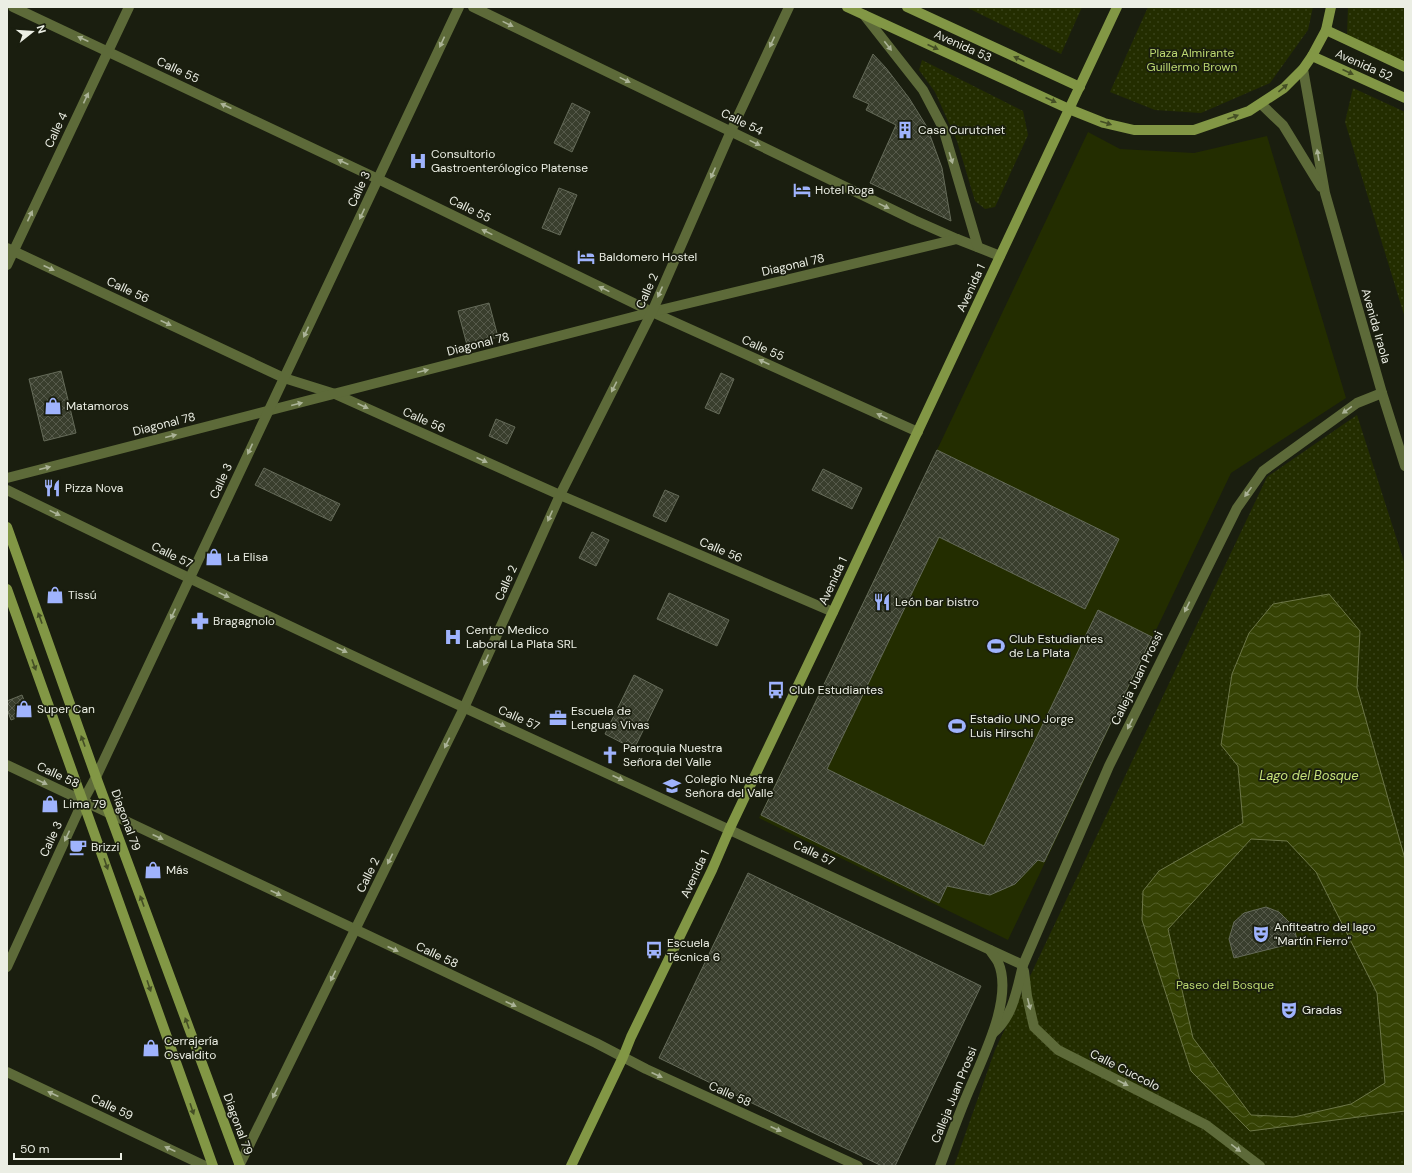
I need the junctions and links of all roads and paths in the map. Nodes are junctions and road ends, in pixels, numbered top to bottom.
1 (13, 7) edge
2 (129, 7) edge
3 (459, 7) edge
4 (473, 7) edge
5 (789, 7) edge
6 (847, 7) edge
7 (907, 7) edge
8 (1117, 7) edge
9 (1331, 7) edge
10 (864, 15) junction
11 (1326, 30) junction
12 (108, 51) junction
13 (1312, 56) junction
14 (1405, 67) edge
15 (1303, 69) junction
16 (1080, 87) junction
17 (1405, 98) edge
18 (1261, 104) junction
19 (1069, 108) junction
20 (731, 131) junction
21 (378, 179) junction
22 (1325, 193) junction
23 (957, 239) junction
24 (978, 247) junction
25 (10, 249) edge
26 (1000, 256) junction
27 (7, 265) edge
28 (652, 312) junction
29 (284, 378) junction
30 (1382, 393) junction
31 (336, 394) junction
32 (268, 411) junction
33 (918, 432) junction
34 (1405, 466) edge
35 (7, 478) edge
36 (7, 490) edge
37 (560, 495) junction
38 (7, 527) edge
39 (189, 578) junction
40 (7, 589) edge
41 (833, 612) junction
42 (464, 708) junction
43 (7, 765) edge
44 (96, 777) junction
45 (83, 801) junction
46 (111, 815) junction
47 (730, 828) junction
48 (355, 931) junction
49 (990, 950) junction
50 (1023, 965) junction
51 (7, 967) edge
52 (993, 1033) junction
53 (623, 1057) junction
54 (7, 1072) edge
55 (205, 1166) edge
56 (213, 1166) edge
57 (239, 1166) edge
58 (571, 1166) edge
59 (858, 1166) edge
60 (940, 1166) edge
61 (1260, 1166) edge

12 -> 1 street, Calle 55
2 - 12 street, Calle 4
3 -> 21 street, Calle 3
4 -> 20 street, Calle 54
5 -> 20 street, Calle 2
6 - 10 main road, Avenida 53
16 -> 7 main road, Avenida 53
8 - 16 main road, Avenida 1
9 - 11 main road
10 -> 19 main road, Avenida 53
10 -> 24 street
11 - 13 main road
11 - 14 main road, Avenida 52
21 -> 12 street, Calle 55
25 -> 12 street, Calle 4
13 - 15 main road
13 -> 17 main road, Avenida 52
18 -> 15 main road
22 -> 15 street, Avenida Iraola
16 - 19 main road, Avenida 1
19 -> 18 main road
18 - 22 street, Avenida Iraola
19 - 26 main road, Avenida 1
20 -> 23 street, Calle 54
20 -> 28 street, Calle 2
28 -> 21 street, Calle 55
21 -> 29 street, Calle 3
22 - 30 street, Avenida Iraola
23 - 24 street, Calle 54
23 - 28 street, Diagonal 78
24 - 26 street, Calle 54
25 - 27 street, Calle 4
25 -> 29 street, Calle 56
26 - 33 main road, Avenida 1
31 -> 28 street, Diagonal 78
33 -> 28 street, Calle 55
28 -> 37 street, Calle 2
29 - 31 street, Calle 56
29 - 32 street, Calle 3
30 - 34 street, Avenida Iraola
30 -> 50 street, Calleja Juan Prossi
32 -> 31 street, Diagonal 78
31 -> 37 street, Calle 56
35 -> 32 street, Diagonal 78
32 -> 39 street, Calle 3
33 - 41 main road, Avenida 1
36 -> 39 street, Calle 57
37 - 41 street, Calle 56
37 -> 42 street, Calle 2
44 -> 38 main road, Diagonal 79
39 -> 42 street, Calle 57
39 -> 44 street, Calle 3
40 -> 45 main road
41 - 47 main road, Avenida 1
42 -> 47 street, Calle 57
42 -> 48 street, Calle 2
43 -> 45 street, Calle 58
44 - 45 street, Calle 3
44 - 46 main road, Diagonal 79
45 - 46 street, Calle 58
45 -> 51 street, Calle 3
45 -> 56 main road
46 -> 48 street, Calle 58
57 -> 46 main road, Diagonal 79
47 - 49 street, Calle 57
47 - 53 main road, Avenida 1
48 -> 53 street, Calle 58
48 -> 57 street, Calle 2
49 - 50 street, Calle 57
49 - 52 street, Calleja Juan Prossi
50 - 52 street, Calleja Juan Prossi
50 -> 61 street, Calle Cuccolo
52 - 60 street, Calleja Juan Prossi
53 - 58 main road, Avenida 1
53 -> 59 street, Calle 58
55 -> 54 street, Calle 59

